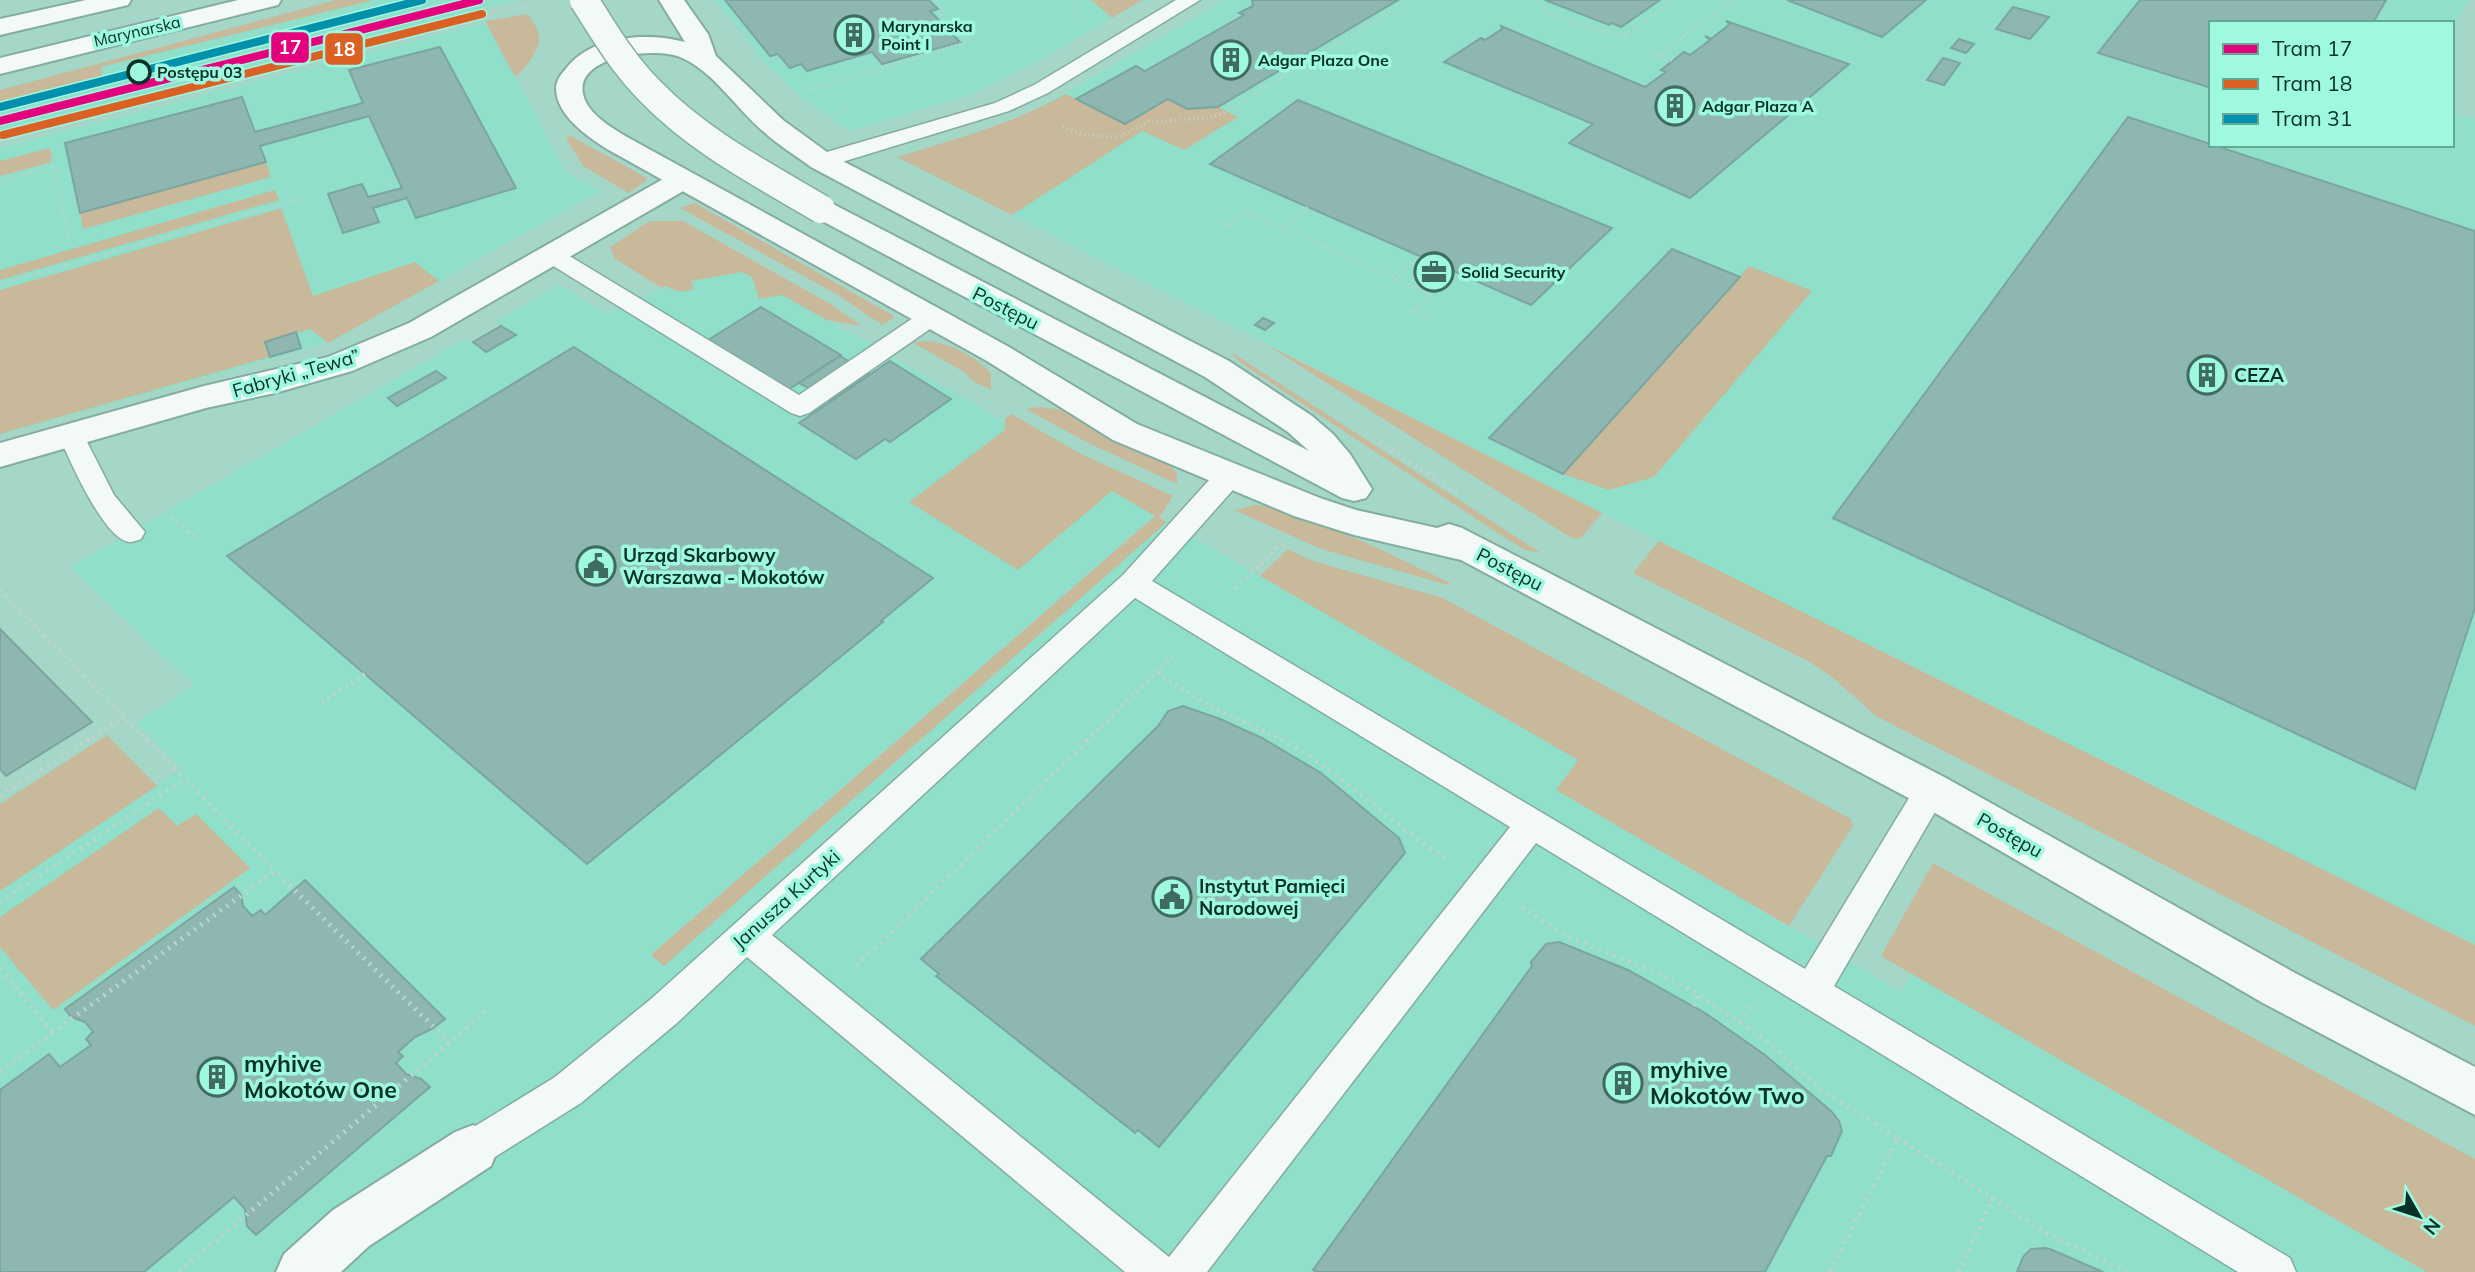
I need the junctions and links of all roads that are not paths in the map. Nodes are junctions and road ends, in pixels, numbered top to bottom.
1 (119, 0) edge
2 (269, 0) edge
3 (584, 0) edge
4 (671, 0) edge
5 (1190, 0) edge
6 (0, 27) edge
7 (704, 59) junction
8 (0, 64) edge
9 (821, 161) junction
10 (682, 180) junction
11 (550, 254) junction
12 (931, 317) junction
13 (71, 434) junction
14 (0, 455) edge
15 (1230, 475) junction
16 (1354, 489) junction
17 (131, 532) dead end
18 (1473, 550) junction
19 (1133, 583) junction
20 (1931, 790) junction
21 (1532, 824) junction
22 (746, 935) junction
23 (1811, 992) junction
24 (2475, 1092) edge
25 (473, 1149) joint
26 (302, 1272) edge
27 (1156, 1272) edge
28 (1182, 1272) edge
29 (2276, 1272) edge

1 - 6 street, Marynarska
2 - 8 street, Marynarska
3 - 16 street, Postępu, bridge
4 - 7 street
5 - 9 lane
7 - 9 street
7 - 10 street
9 - 16 street
10 - 11 street, Fabryki „Tewa”
10 - 12 street
11 - 12 lane
11 - 13 street, Fabryki „Tewa”
12 - 15 street
13 - 14 street, Fabryki „Tewa”
13 - 17 lane
15 - 18 street
15 - 19 lane, Janusza Kurtyki
16 - 18 street, Postępu
18 - 20 street, Postępu
19 - 21 lane
19 - 22 lane, Janusza Kurtyki
20 - 23 lane
20 - 24 street, Postępu
21 - 23 lane
21 - 28 lane
22 - 25 lane, Janusza Kurtyki
22 - 27 lane
23 - 29 lane
25 - 26 street, Janusza Kurtyki

